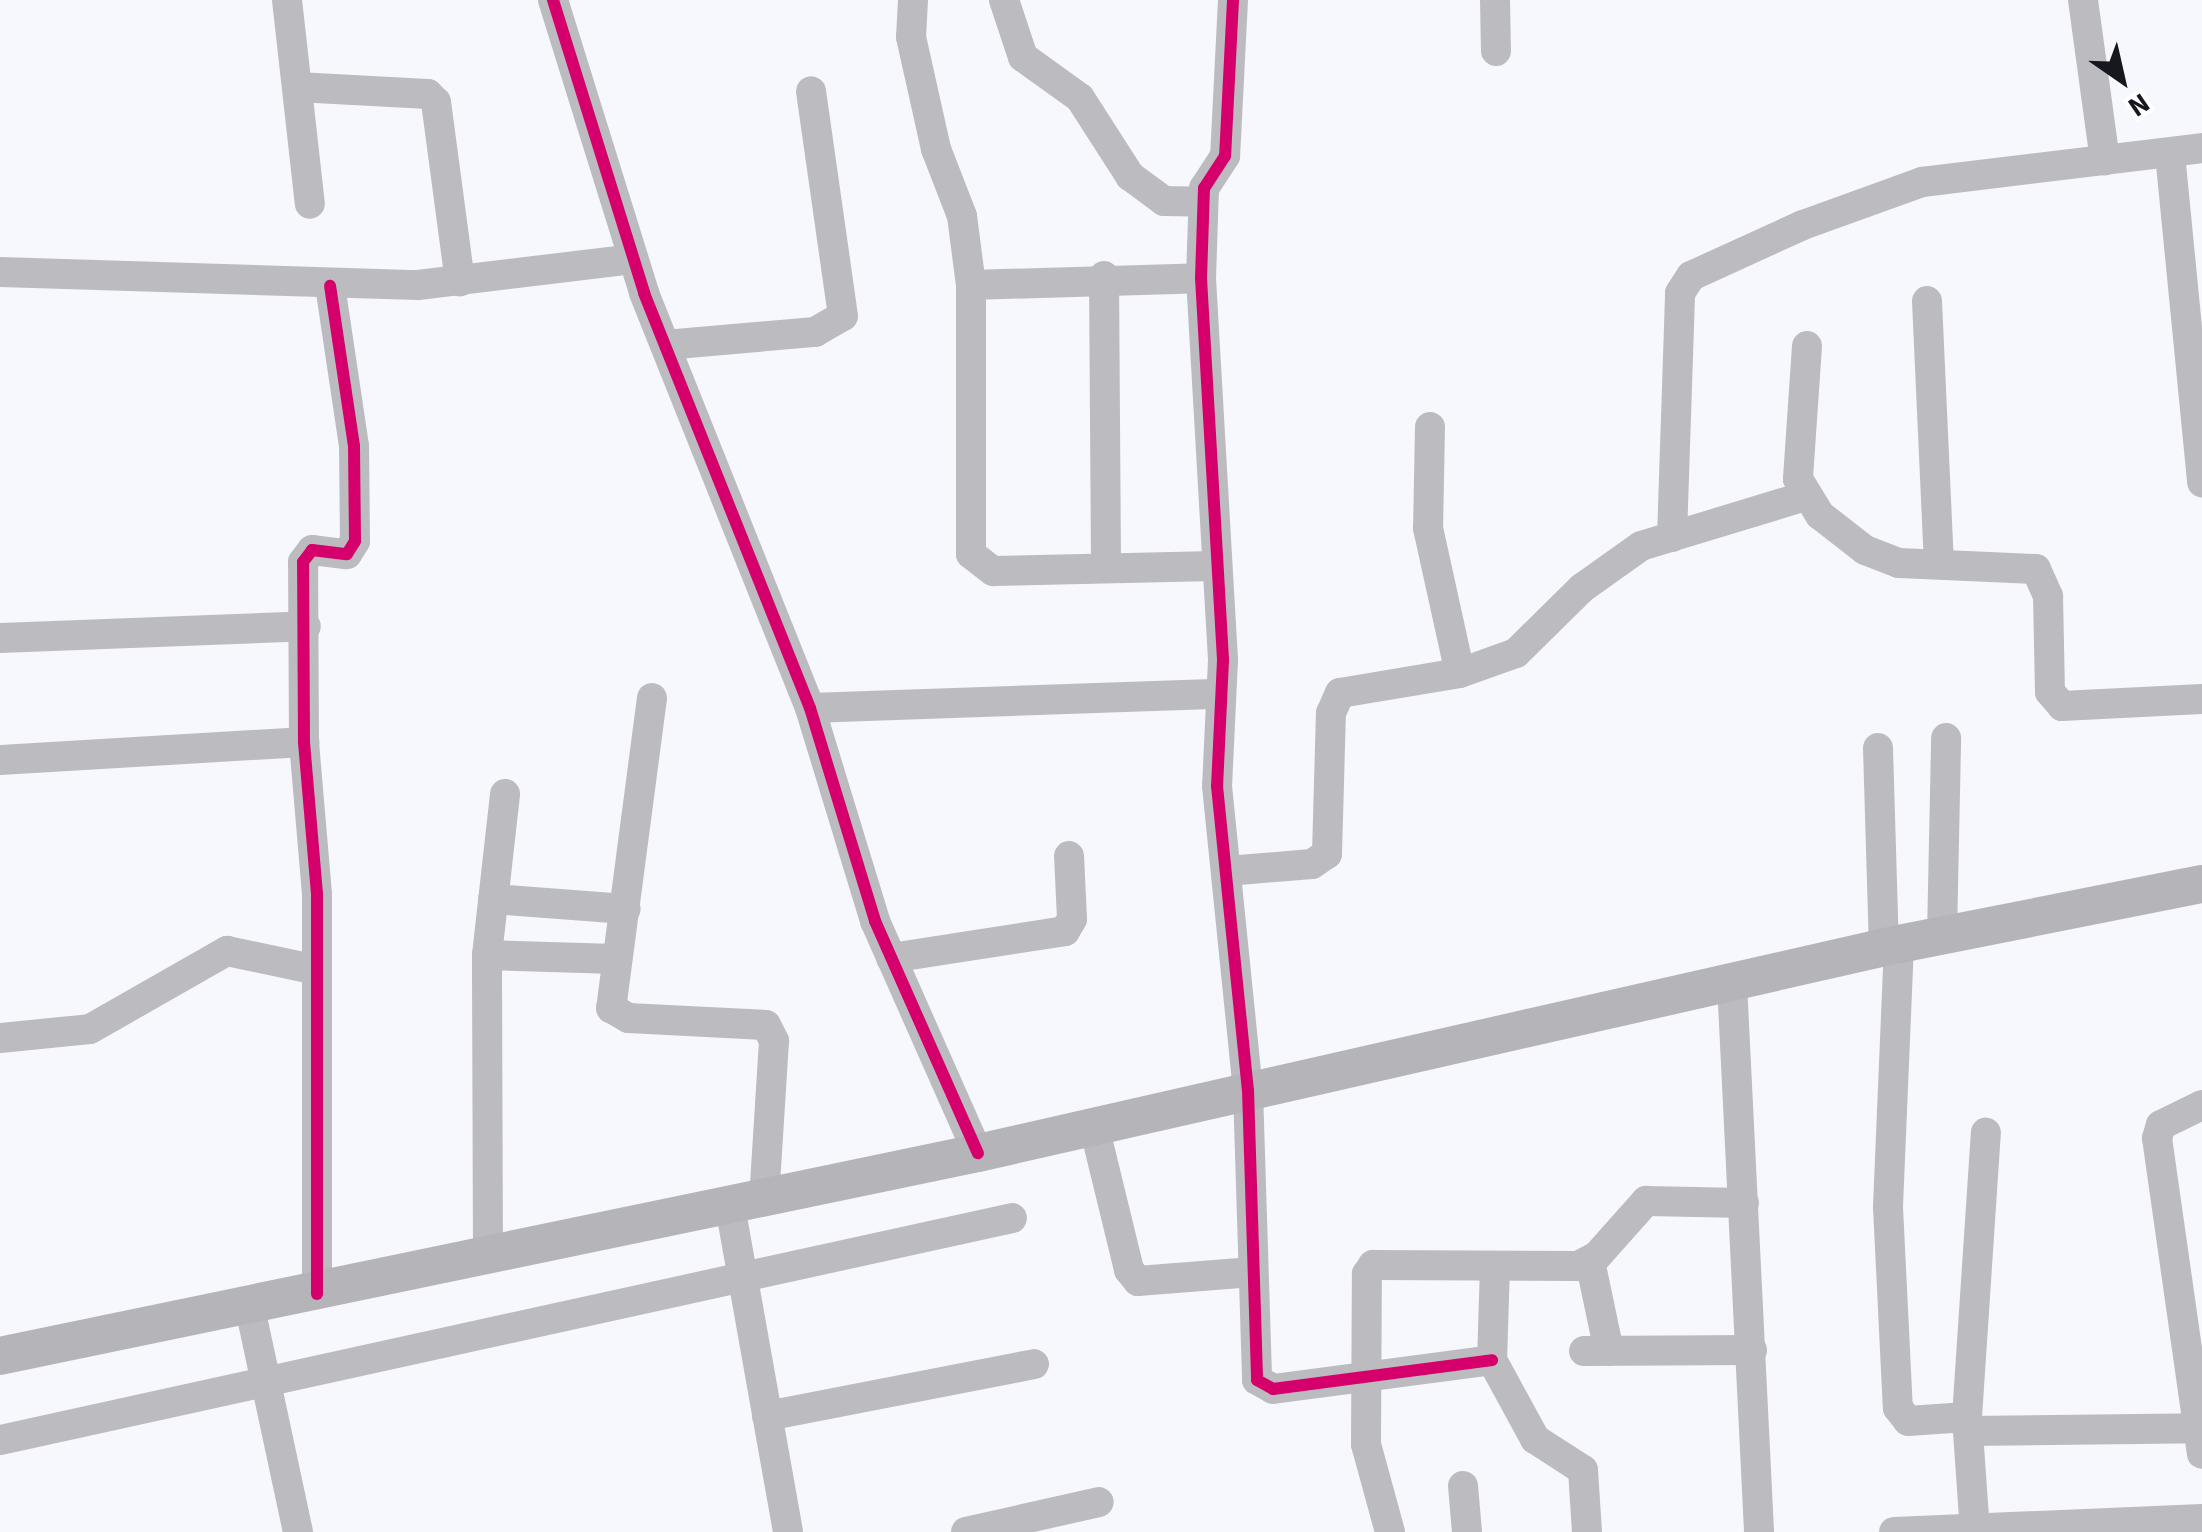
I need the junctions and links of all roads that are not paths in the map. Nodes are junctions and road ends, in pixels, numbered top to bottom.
1 (287, 0) edge
2 (553, 0) edge
3 (913, 0) edge
4 (1004, 0) edge
5 (1233, 0) edge
6 (1495, 0) edge
7 (2083, 0) edge
8 (1496, 51) dead end
9 (296, 87) junction
10 (811, 90) dead end
11 (2202, 148) edge
12 (2170, 154) junction
13 (2106, 162) junction
14 (1204, 202) junction
15 (310, 204) dead end
16 (632, 259) junction
17 (0, 272) edge
18 (1104, 276) junction
19 (1200, 278) junction
20 (460, 281) junction
21 (971, 285) junction
22 (330, 286) junction
23 (1927, 302) dead end
24 (665, 345) junction
25 (1807, 346) dead end
26 (1430, 427) dead end
27 (2202, 482) edge
28 (1806, 496) junction
29 (1672, 536) junction
30 (1939, 564) junction
31 (1215, 566) junction
32 (1106, 568) junction
33 (306, 626) junction
34 (0, 638) edge
35 (1460, 673) junction
36 (1220, 694) junction
37 (652, 698) dead end
38 (2202, 700) edge
39 (810, 708) junction
40 (1946, 738) dead end
41 (304, 742) junction
42 (1878, 748) dead end
43 (0, 760) edge
44 (505, 794) dead end
45 (1068, 856) dead end
46 (1227, 870) junction
47 (2202, 884) edge
48 (493, 899) junction
49 (626, 909) junction
50 (1942, 936) junction
51 (1892, 946) junction
52 (487, 955) junction
53 (892, 958) junction
54 (616, 960) junction
55 (317, 970) junction
56 (1732, 984) junction
57 (0, 1038) edge
58 (1248, 1090) junction
59 (2202, 1106) edge
60 (1094, 1126) junction
61 (1986, 1133) dead end
62 (978, 1153) junction
63 (747, 1202) junction
64 (1744, 1203) junction
65 (1012, 1218) dead end
66 (488, 1258) junction
67 (1590, 1261) junction
68 (1495, 1266) junction
69 (1254, 1272) junction
70 (743, 1278) junction
71 (317, 1294) junction
72 (250, 1308) junction
73 (1752, 1350) junction
74 (0, 1356) edge
75 (1492, 1360) junction
76 (1034, 1364) dead end
77 (1364, 1380) junction
78 (267, 1384) junction
79 (767, 1416) junction
80 (1968, 1424) junction
81 (2200, 1437) edge
82 (0, 1440) edge
83 (1462, 1486) dead end
84 (1099, 1502) dead end
85 (2202, 1519) edge
86 (1975, 1528) edge
87 (2074, 1530) edge
88 (1909, 1531) edge
89 (298, 1532) edge
90 (788, 1532) edge
91 (966, 1532) edge
92 (1390, 1532) edge
93 (1467, 1532) edge
94 (1587, 1532) edge
95 (1759, 1532) edge
96 (1894, 1532) edge

1 - 9 street
2 - 16 street
3 - 21 street
4 - 14 street
5 - 14 street
6 - 8 street
7 - 13 street
9 - 15 street
9 - 20 street
10 - 24 street
11 - 12 street
12 - 13 street
12 - 27 street
13 - 29 street
14 - 19 street
16 - 20 street
16 - 24 street
17 - 22 street
18 - 19 street
18 - 21 street
18 - 32 street
19 - 31 street
20 - 22 street
21 - 32 street
22 - 33 street
23 - 30 street
24 - 39 street
25 - 28 street
26 - 35 street
28 - 29 street
28 - 30 street
29 - 35 street
30 - 38 street
31 - 32 street
31 - 36 street
33 - 34 street
33 - 41 street
35 - 46 street
36 - 39 street
36 - 46 street
37 - 49 street
39 - 53 street
40 - 50 street
41 - 43 street
41 - 55 street
42 - 51 street
44 - 48 street
45 - 53 street
46 - 58 street
47 - 50 main road
48 - 49 street
48 - 52 street
49 - 54 street
50 - 51 main road
51 - 56 main road
51 - 80 street
52 - 54 street
52 - 66 street
53 - 62 street
54 - 63 street
55 - 57 street
55 - 71 street
56 - 58 main road
56 - 64 street
58 - 60 main road
58 - 69 street
59 - 81 street
60 - 62 main road
60 - 69 street
61 - 80 street
62 - 63 main road
63 - 66 main road
63 - 70 street
64 - 67 street
64 - 73 street
65 - 70 street
66 - 71 main road
67 - 68 street
67 - 73 street
68 - 75 street
68 - 77 street
69 - 77 street
70 - 78 street
70 - 79 street
71 - 72 main road
72 - 74 main road
72 - 78 street
73 - 95 street
75 - 77 street
75 - 94 street
76 - 79 street
77 - 92 street
78 - 82 street
78 - 89 street
79 - 90 street
80 - 81 street
80 - 86 street
83 - 93 street
84 - 91 street
85 - 87 street
86 - 87 street
86 - 88 street
88 - 96 street

